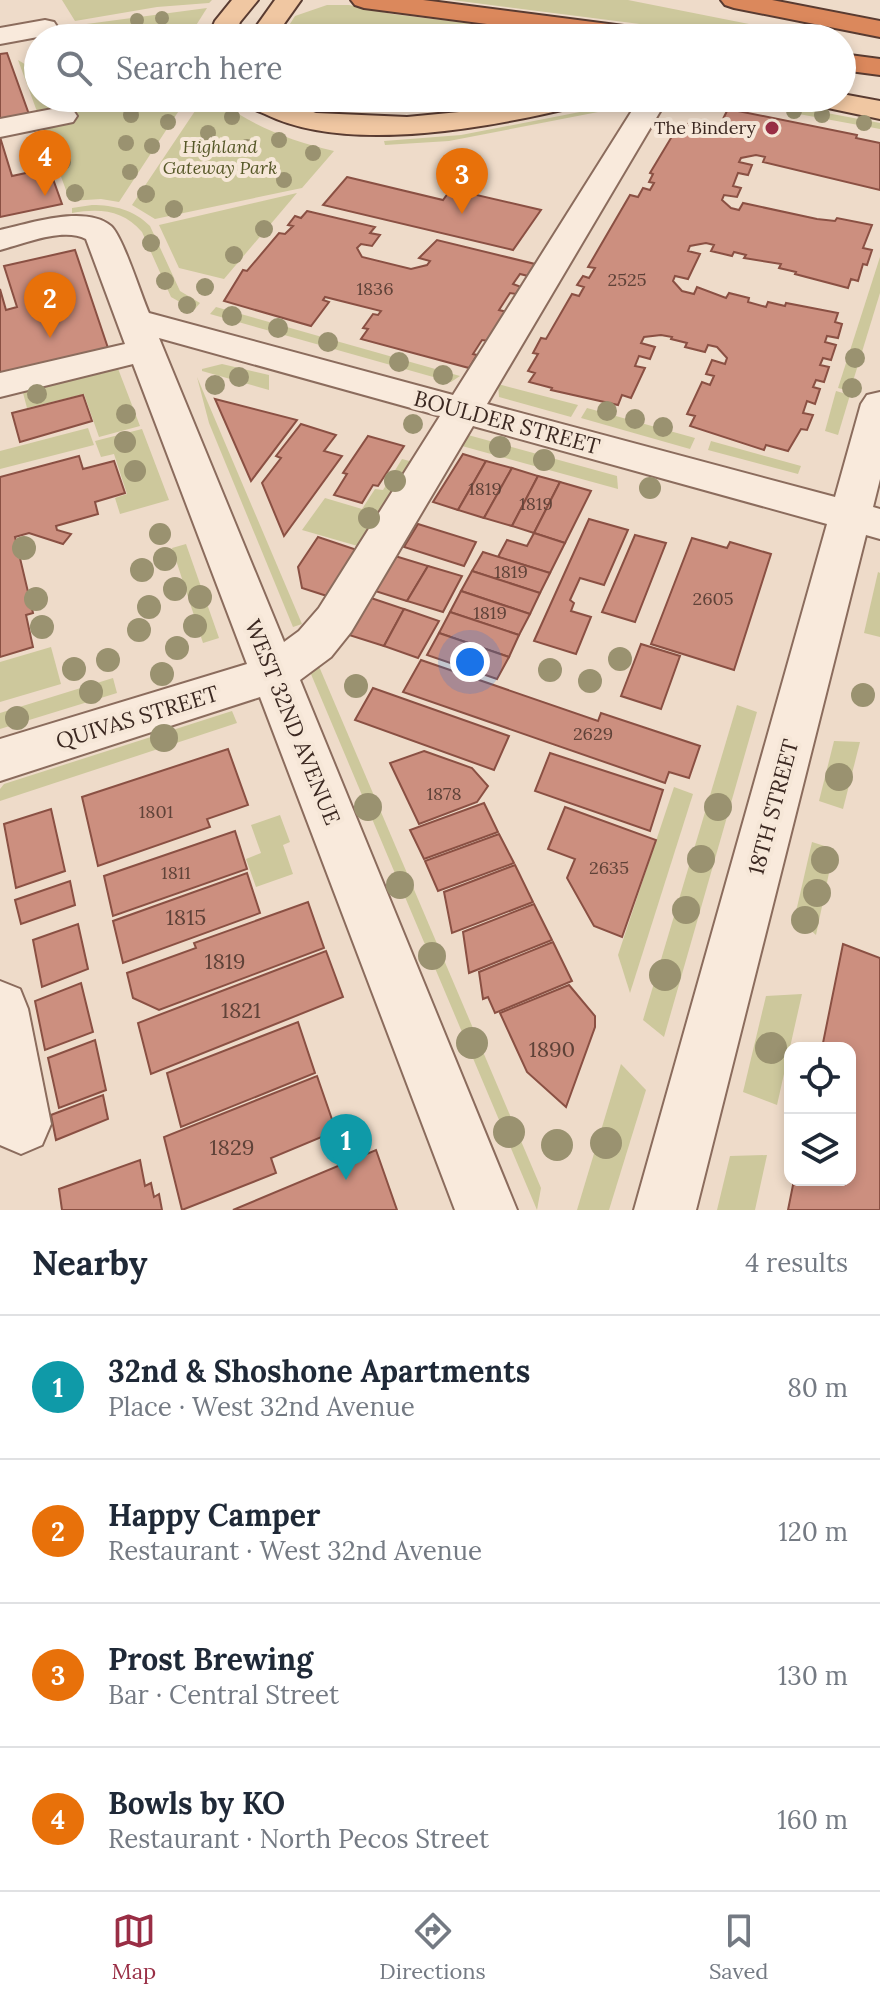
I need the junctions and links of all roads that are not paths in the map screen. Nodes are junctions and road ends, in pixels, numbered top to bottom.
1 (245, 0) edge
2 (288, 0) edge
3 (364, 0) edge
4 (734, 0) edge
5 (227, 24) edge
6 (271, 24) edge
7 (548, 24) edge
8 (855, 24) edge
9 (856, 24) edge
10 (880, 29) edge
11 (24, 30) edge
12 (0, 36) edge
13 (856, 64) edge
14 (880, 67) edge
15 (856, 105) edge
16 (880, 110) edge
17 (283, 112) edge
18 (350, 112) edge
19 (510, 112) edge
20 (645, 112) edge
21 (64, 114) edge
22 (377, 125) junction
23 (0, 128) edge
24 (0, 240) edge
25 (140, 335) junction
26 (239, 349) junction
27 (0, 385) edge
28 (166, 401) junction
29 (880, 404) edge
30 (464, 410) junction
31 (865, 520) edge
32 (274, 674) junction
33 (0, 760) edge
34 (2, 1032) edge
35 (21, 1124) dead end
36 (486, 1210) edge
37 (665, 1210) edge

1 - 5 main road
2 - 6 main road
3 - 7 highway
4 - 8 highway
9 - 10 highway
11 - 12 street
13 - 14 highway
15 - 16 main road
17 - 22 main road
18 - 22 main road
19 - 22 main road
20 - 30 street, QUIVAS STREET
21 - 23 street
24 - 25 street, WEST 32ND AVENUE
25 - 26 street, BOULDER STREET
25 - 27 street
25 - 28 street, WEST 32ND AVENUE
26 - 28 street
26 - 30 street, BOULDER STREET
28 - 32 street, WEST 32ND AVENUE
29 - 31 street, 18TH STREET
30 - 31 street, BOULDER STREET
30 - 32 street, QUIVAS STREET
31 - 37 street, 18TH STREET
32 - 33 street, QUIVAS STREET
32 - 36 street, WEST 32ND AVENUE
34 - 35 street

